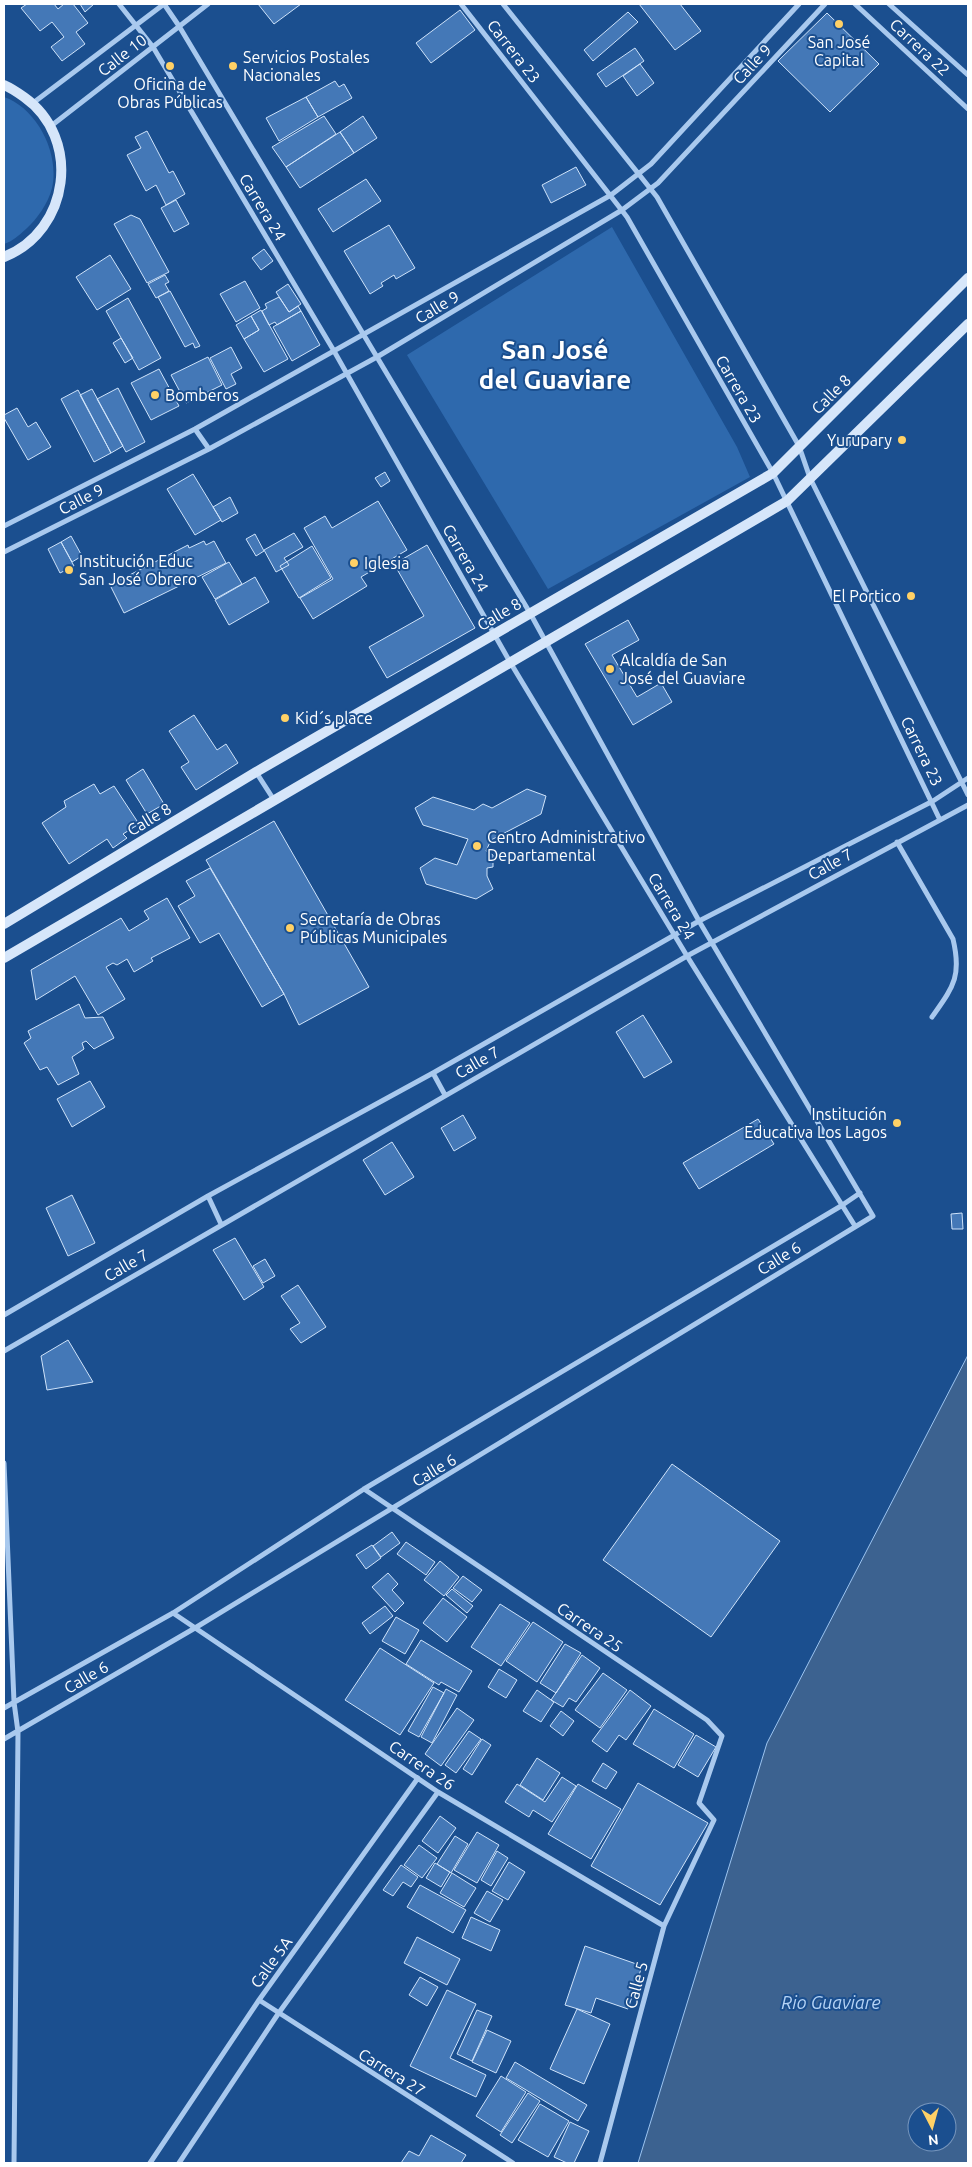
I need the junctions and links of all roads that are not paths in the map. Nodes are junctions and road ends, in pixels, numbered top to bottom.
1 (119, 4) edge
2 (164, 4) edge
3 (208, 4) edge
4 (461, 4) edge
5 (503, 4) edge
6 (799, 4) edge
7 (825, 4) edge
8 (855, 4) edge
9 (889, 4) edge
10 (137, 24) junction
11 (179, 26) junction
12 (154, 46) junction
13 (968, 74) edge
14 (4, 85) edge
15 (34, 103) junction
16 (968, 109) edge
17 (51, 126) junction
18 (640, 173) junction
19 (652, 189) junction
20 (611, 195) junction
21 (622, 210) junction
22 (4, 257) edge
23 (968, 278) edge
24 (968, 324) edge
25 (363, 334) junction
26 (334, 351) junction
27 (377, 357) junction
28 (347, 373) junction
29 (195, 429) junction
30 (800, 446) junction
31 (209, 448) junction
32 (773, 473) junction
33 (810, 478) junction
34 (787, 501) junction
35 (4, 526) edge
36 (4, 552) edge
37 (530, 613) junction
38 (495, 635) junction
39 (546, 642) junction
40 (510, 662) junction
41 (256, 772) junction
42 (968, 778) edge
43 (962, 784) junction
44 (968, 795) edge
45 (274, 800) junction
46 (933, 801) junction
47 (968, 805) edge
48 (940, 820) junction
49 (897, 842) junction
50 (699, 921) junction
51 (4, 924) edge
52 (676, 936) junction
53 (712, 943) junction
54 (687, 956) junction
55 (4, 958) edge
56 (932, 1017) dead end
57 (433, 1073) junction
58 (445, 1095) junction
59 (860, 1193) junction
60 (208, 1196) junction
61 (841, 1206) junction
62 (874, 1216) joint
63 (221, 1224) junction
64 (854, 1226) junction
65 (4, 1315) edge
66 (4, 1351) edge
67 (4, 1463) edge
68 (364, 1489) junction
69 (394, 1508) junction
70 (173, 1613) junction
71 (195, 1628) junction
72 (14, 1702) junction
73 (4, 1708) edge
74 (18, 1732) junction
75 (4, 1740) edge
76 (418, 1778) junction
77 (438, 1792) junction
78 (714, 1820) joint
79 (664, 1926) junction
80 (259, 2000) junction
81 (278, 2014) junction
82 (14, 2163) edge
83 (150, 2163) edge
84 (179, 2163) edge
85 (512, 2163) edge
86 (600, 2163) edge

1 - 10 street, Carrera 24
2 - 10 street, Calle 10
2 - 11 street, Carrera 24
3 - 11 street, Calle 10
4 - 20 street, Carrera 23
5 - 18 street, Carrera 23
6 - 18 street, Calle 9
7 - 19 street, Calle 9
8 - 16 street, Carrera 22
9 - 13 street, Carrera 22
10 - 12 street, Carrera 24
10 - 15 street, Calle 10
11 - 12 street, Calle 10
11 - 25 street, Carrera 24
12 - 17 street, Calle 10
12 - 26 street, Carrera 24
14 - 15 main road
15 - 17 main road
17 - 22 main road
18 - 19 street, Carrera 23
18 - 20 street, Calle 9
19 - 21 street, Calle 9
19 - 30 street, Carrera 23
20 - 21 street, Carrera 23
20 - 25 street, Calle 9
21 - 27 street, Calle 9
21 - 32 street, Carrera 23
23 - 30 main road, Calle 8
24 - 33 main road
25 - 26 street, Calle 9
25 - 27 street, Carrera 24
26 - 28 street, Carrera 24
26 - 29 street, Calle 9
27 - 28 street, Calle 9
27 - 37 street, Carrera 24
28 - 31 street, Calle 9
28 - 38 street, Carrera 24
29 - 31 street
29 - 35 street, Calle 9
30 - 32 main road, Calle 8
30 - 33 street, Carrera 23
31 - 36 street, Calle 9
32 - 34 street, Carrera 23
32 - 37 main road, Calle 8
33 - 34 main road
33 - 43 street, Carrera 23
34 - 39 main road
34 - 46 street, Carrera 23
37 - 38 main road, Calle 8
37 - 39 street, Carrera 24
38 - 40 street, Carrera 24
38 - 41 main road, Calle 8
39 - 40 main road
39 - 50 street, Carrera 24
40 - 45 main road
40 - 52 street, Carrera 24
41 - 45 street
41 - 51 main road, Calle 8
42 - 43 street, Calle 7
43 - 44 street, Carrera 23
43 - 46 street, Calle 7
45 - 55 main road
46 - 48 street, Carrera 23
46 - 50 street, Calle 7
47 - 48 street, Calle 7
48 - 49 street, Calle 7
49 - 53 street, Calle 7
49 - 56 street
50 - 52 street, Calle 7
50 - 53 street, Carrera 24
52 - 54 street, Carrera 24
52 - 57 street, Calle 7
53 - 54 street, Calle 7
53 - 59 street, Carrera 24
54 - 58 street, Calle 7
54 - 61 street, Carrera 24
57 - 58 street
57 - 60 street, Calle 7
58 - 63 street, Calle 7
59 - 61 street, Calle 6
59 - 62 street, Carrera 24
60 - 63 street
60 - 65 street, Calle 7
61 - 64 street, Carrera 24
61 - 68 street, Calle 6
62 - 64 street, Calle 6
63 - 66 street, Calle 7
64 - 69 street, Calle 6
67 - 72 street
68 - 69 street, Carrera 25
68 - 70 street, Calle 6
69 - 71 street, Calle 6
69 - 78 street, Carrera 25
70 - 71 street, Carrera 26
70 - 72 street, Calle 6
71 - 74 street, Calle 6
71 - 76 street, Carrera 26
72 - 73 street, Calle 6
72 - 74 street
74 - 75 street, Calle 6
74 - 82 street
76 - 77 street, Carrera 26
76 - 80 street, Calle 5A
77 - 79 street, Carrera 26
77 - 81 street
78 - 79 street, Calle 5
79 - 86 street, Calle 5
80 - 81 street, Carrera 27
80 - 83 street, Calle 5A
81 - 84 street
81 - 85 street, Carrera 27

